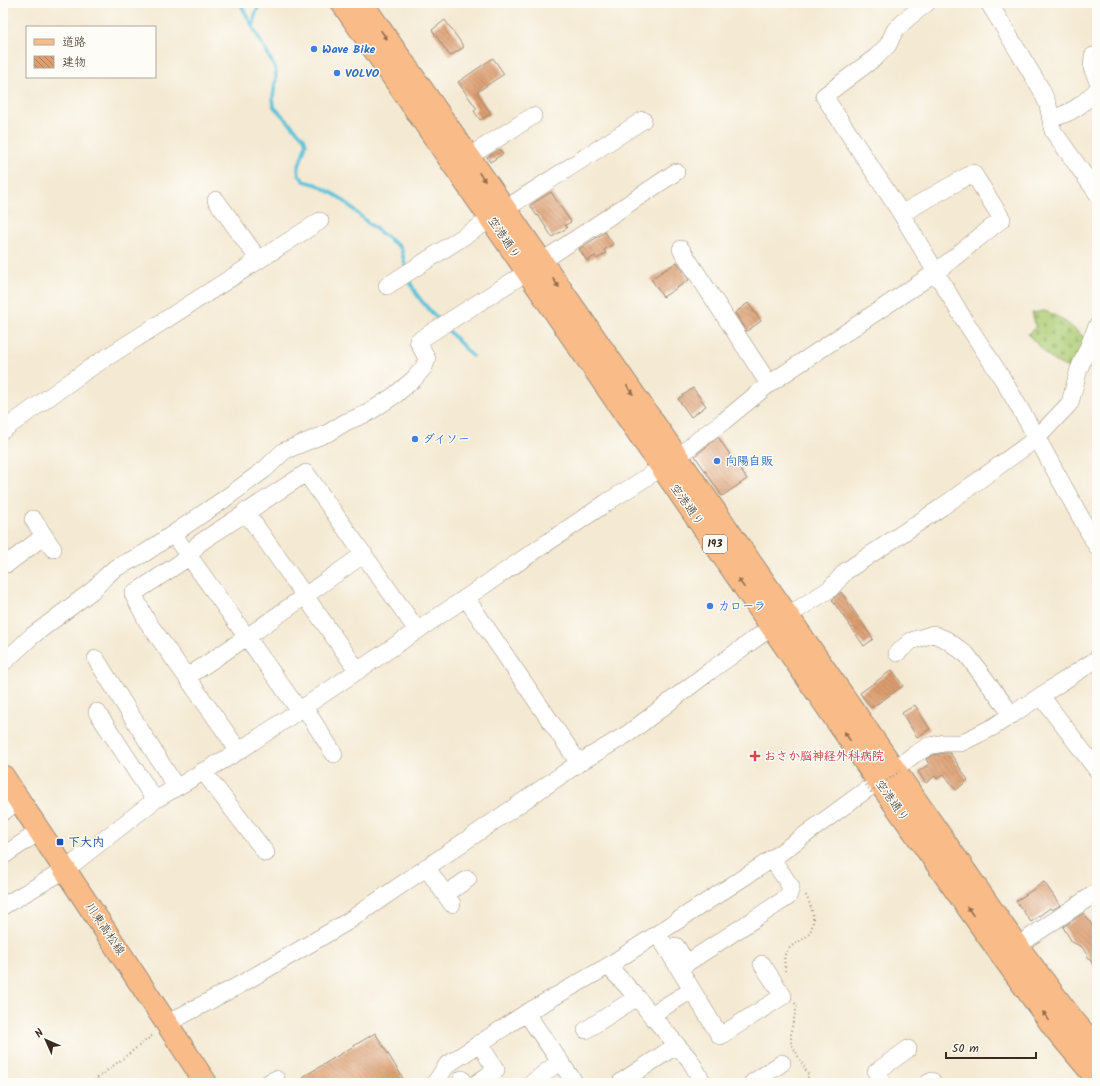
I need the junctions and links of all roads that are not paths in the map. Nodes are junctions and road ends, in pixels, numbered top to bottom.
1 (342, 3) edge
2 (362, 3) edge
3 (927, 3) edge
4 (988, 3) edge
5 (1093, 56) dead end
6 (1097, 79) edge
7 (1097, 90) edge
8 (534, 116) dead end
9 (1052, 118) junction
10 (643, 120) dead end
11 (468, 156) junction
12 (676, 172) dead end
13 (1097, 193) edge
14 (216, 200) dead end
15 (498, 214) junction
16 (901, 214) junction
17 (320, 221) dead end
18 (681, 249) dead end
19 (259, 260) junction
20 (534, 267) junction
21 (936, 272) junction
22 (387, 286) dead end
23 (1097, 326) edge
24 (769, 384) junction
25 (3, 430) edge
26 (1037, 438) junction
27 (669, 463) junction
28 (246, 511) junction
29 (32, 519) dead end
30 (173, 534) junction
31 (1097, 547) edge
32 (364, 554) junction
33 (189, 557) junction
34 (3, 558) edge
35 (305, 596) junction
36 (466, 598) junction
37 (779, 622) junction
38 (417, 630) junction
39 (247, 637) junction
40 (897, 653) dead end
41 (96, 659) dead end
42 (1097, 659) edge
43 (3, 663) edge
44 (358, 671) junction
45 (187, 677) junction
46 (1041, 696) junction
47 (302, 709) junction
48 (97, 712) dead end
49 (1012, 715) junction
50 (239, 751) junction
51 (334, 754) dead end
52 (579, 763) junction
53 (1097, 770) edge
54 (203, 771) junction
55 (883, 774) junction
56 (3, 776) edge
57 (176, 786) junction
58 (155, 800) junction
59 (11, 806) edge
60 (40, 830) junction
61 (266, 853) dead end
62 (3, 856) edge
63 (772, 859) junction
64 (426, 867) junction
65 (65, 870) junction
66 (468, 879) dead end
67 (1097, 892) edge
68 (3, 906) edge
69 (662, 931) junction
70 (1017, 946) junction
71 (762, 964) dead end
72 (608, 966) junction
73 (682, 996) dead end
74 (637, 997) junction
75 (526, 1012) junction
76 (650, 1015) junction
77 (168, 1024) junction
78 (586, 1030) dead end
79 (479, 1043) junction
80 (677, 1045) junction
81 (1097, 1048) edge
82 (908, 1049) dead end
83 (560, 1061) junction
84 (782, 1063) dead end
85 (1097, 1079) edge
86 (468, 1082) edge
87 (621, 1082) dead end
88 (206, 1083) edge
89 (435, 1083) edge
90 (532, 1083) edge
91 (575, 1083) edge
92 (703, 1083) edge
93 (752, 1083) edge
94 (883, 1083) edge

1 - 15 main road, 空港通り / 193
2 -> 11 main road, 空港通り / 193
3 - 16 street
4 - 9 street
5 - 6 street
7 - 9 street
8 - 11 street
9 - 13 street
10 - 15 street
11 -> 15 main road, 空港通り / 193
12 - 20 street
14 - 19 street
15 - 20 main road, 空港通り / 193
15 - 22 street
16 - 21 street
16 - 21 street
17 - 19 street
18 - 24 street
19 - 25 street
20 - 27 main road, 空港通り / 193
20 - 30 street
21 - 24 street
21 - 26 street
23 - 26 street
24 - 27 street
26 - 31 street
26 - 37 street
27 - 36 street
27 - 37 main road, 空港通り / 193
28 - 32 street
28 - 33 street
28 - 35 street
29 - 34 street
30 - 33 street
30 - 43 street
32 - 35 street
32 - 38 street
33 - 39 street
33 - 45 street
35 - 39 street
35 - 44 street
36 - 38 street
36 - 52 street
37 - 52 street
37 - 55 main road, 空港通り / 193
38 - 44 street
39 - 45 street
39 - 47 street
40 - 49 street
41 - 57 street
42 - 46 street
44 - 47 street
45 - 50 street
46 - 49 street
46 - 53 street
47 - 50 street
47 - 51 street
48 - 58 street
49 - 55 street
50 - 54 street
52 - 64 street
54 - 57 street
54 - 61 street
55 - 63 street
55 - 70 main road, 空港通り / 193
85 -> 55 main road, 空港通り / 193
56 - 59 main road, 川東高松線
57 - 58 street
58 - 65 street
59 - 60 main road, 川東高松線
60 - 62 street
60 - 65 main road, 川東高松線
63 - 69 street
63 - 69 street
64 - 66 street
64 - 77 street
65 - 68 street
65 - 77 main road, 川東高松線
67 - 70 street
69 - 71 street
69 - 72 street
70 - 81 main road, 空港通り / 193
72 - 74 street
72 - 75 street
73 - 76 street
74 - 76 street
74 - 78 street
75 - 79 street
75 - 83 street
76 - 80 street
77 - 88 main road, 川東高松線
79 - 86 street
79 - 89 street
80 - 87 street
80 - 92 street
82 - 94 street
83 - 90 street
83 - 91 street
84 - 93 street

